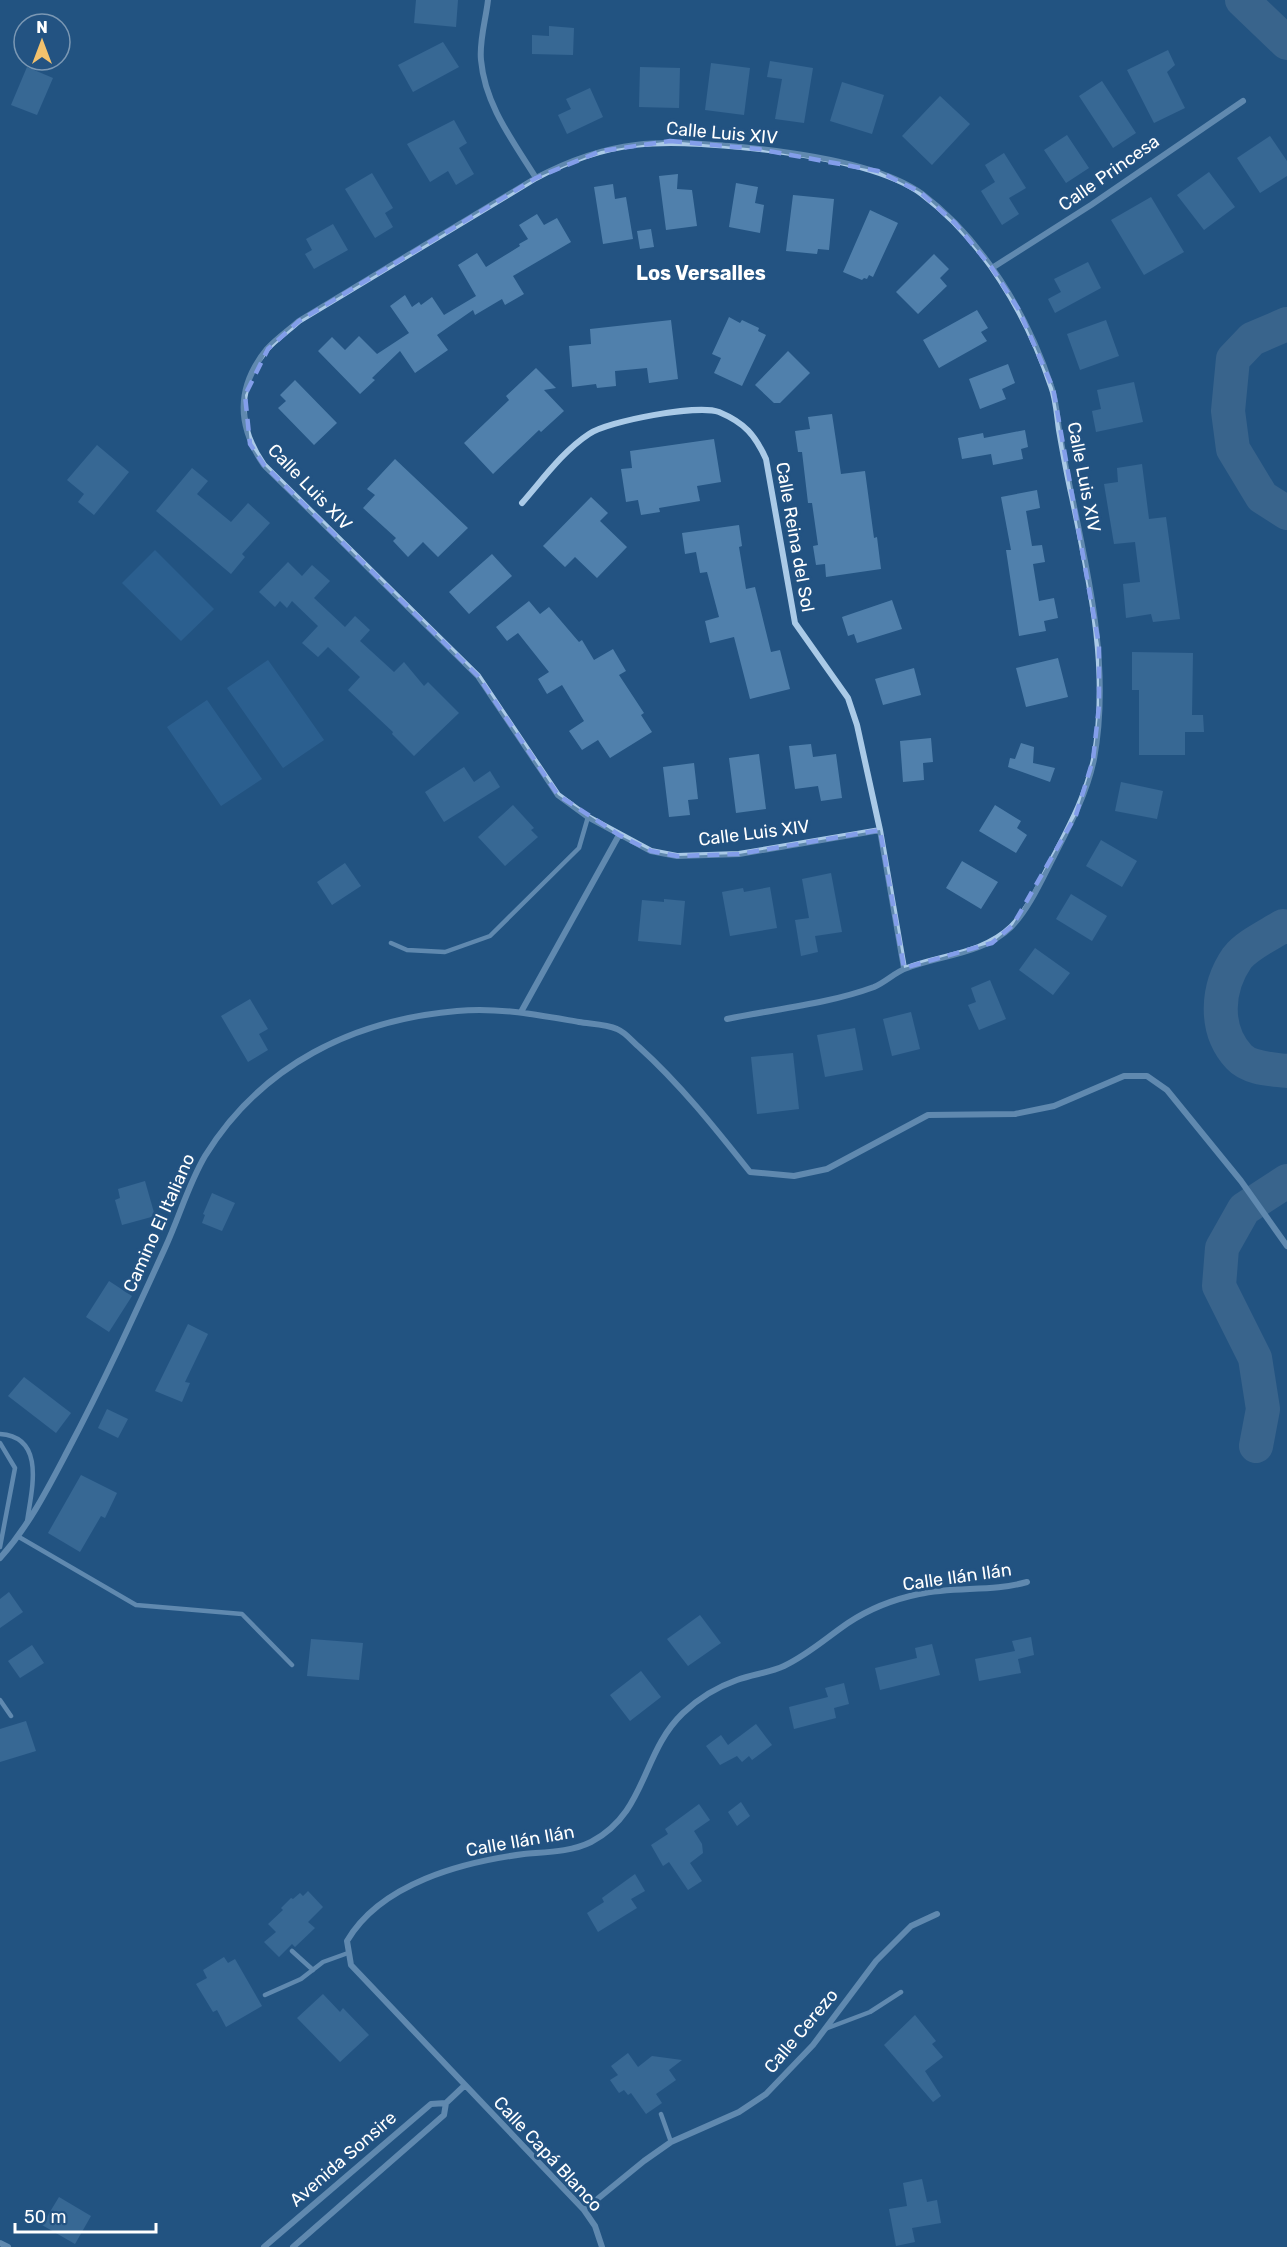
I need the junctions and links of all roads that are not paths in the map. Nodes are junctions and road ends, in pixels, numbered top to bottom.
1 (488, 0) edge
2 (1243, 100) dead end
3 (536, 178) junction
4 (992, 268) junction
5 (522, 502) dead end
6 (588, 817) junction
7 (880, 830) junction
8 (620, 835) junction
9 (391, 943) dead end
10 (904, 968) junction
11 (521, 1012) junction
12 (727, 1018) dead end
13 (1287, 1246) edge
14 (0, 1434) edge
15 (0, 1443) edge
16 (26, 1525) junction
17 (19, 1537) junction
18 (0, 1547) edge
19 (0, 1558) edge
20 (1027, 1582) dead end
21 (292, 1665) dead end
22 (0, 1700) edge
23 (11, 1716) dead end
24 (937, 1914) dead end
25 (292, 1952) dead end
26 (348, 1953) junction
27 (313, 1970) junction
28 (901, 1992) dead end
29 (265, 1995) dead end
30 (825, 2029) junction
31 (464, 2086) junction
32 (446, 2103) junction
33 (661, 2114) dead end
34 (671, 2142) junction
35 (584, 2210) junction
36 (0, 2243) edge
37 (8, 2247) edge
38 (264, 2247) edge
39 (293, 2247) edge
40 (602, 2247) edge

1 - 3 street
2 - 4 street, Calle Princesa
3 - 4 street, Calle Luis XIV
3 - 6 street, Calle Luis XIV
4 - 10 street, Calle Luis XIV
5 - 7 street, Calle Reina del Sol
6 - 8 street, Calle Luis XIV
6 - 9 lane
7 - 8 street, Calle Luis XIV
7 - 10 street, Calle Reina del Sol
8 - 11 street
10 - 12 street, Calle Luis XIV
11 - 13 street, Camino El Italiano
11 - 16 street, Camino El Italiano
14 - 16 lane
15 - 18 lane
16 - 17 street, Camino El Italiano
17 - 19 street, Camino El Italiano
17 - 21 lane
20 - 26 street, Calle Ilán Ilán
22 - 23 lane
24 - 30 street, Calle Cerezo
25 - 27 lane
26 - 27 lane
26 - 31 street
27 - 29 lane
28 - 30 lane
30 - 34 street, Calle Cerezo
31 - 32 street, Avenida Sonsire
31 - 35 street, Calle Capá Blanco
32 - 38 street, Avenida Sonsire
32 - 39 street, Avenida Sonsire
33 - 34 lane
34 - 35 street, Calle Cerezo
35 - 40 street, Calle Capá Blanco
36 - 37 street

